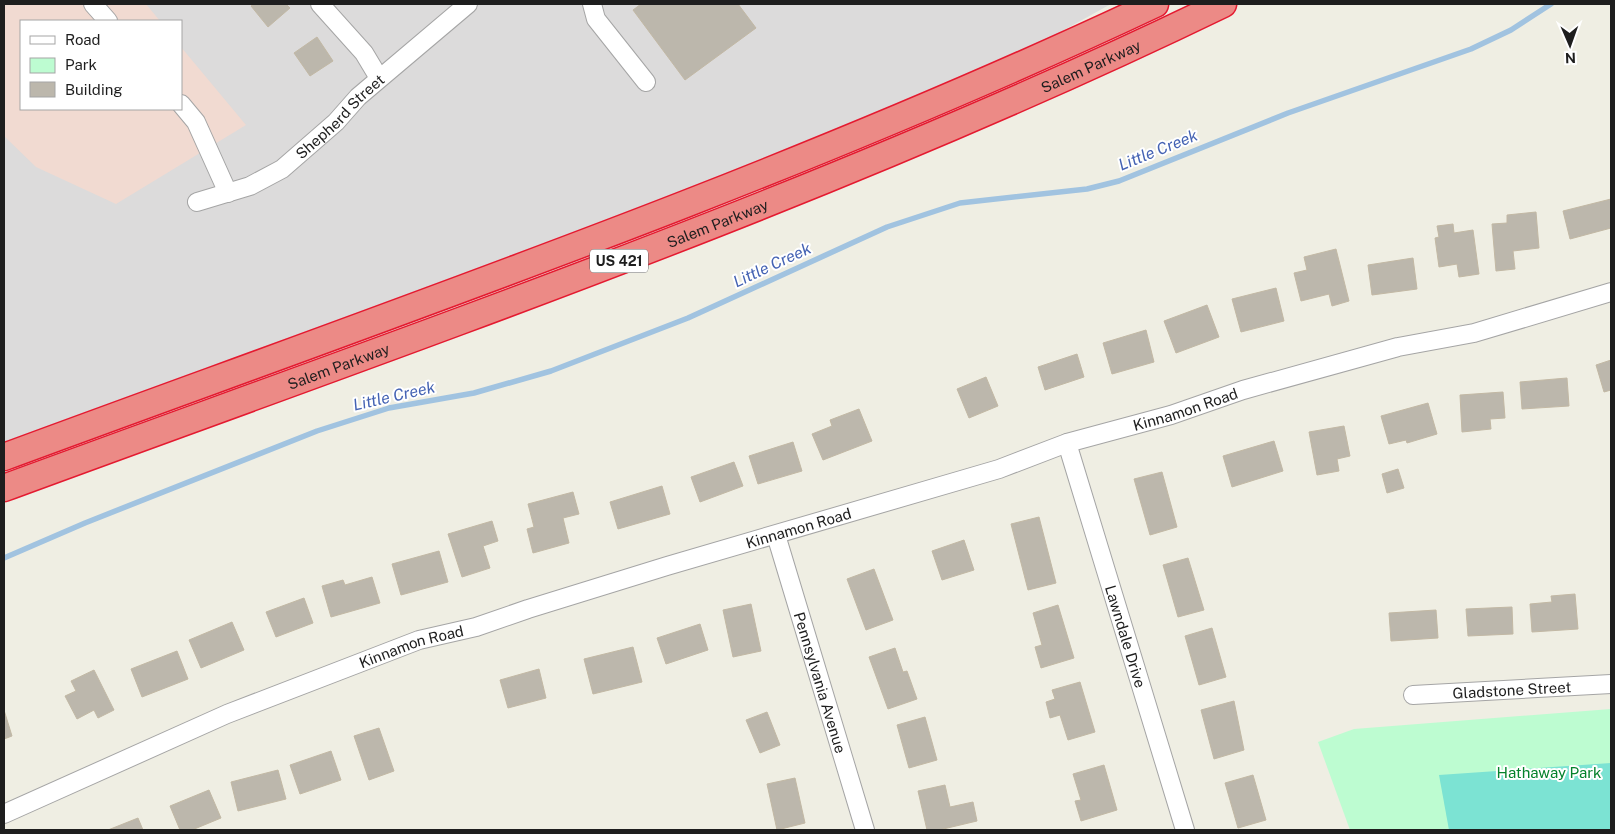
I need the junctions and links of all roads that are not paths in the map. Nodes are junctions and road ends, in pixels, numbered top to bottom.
1 (93, 4) edge
2 (320, 4) edge
3 (468, 4) edge
4 (592, 4) edge
5 (1155, 4) edge
6 (1223, 4) edge
7 (107, 20) edge
8 (380, 78) junction
9 (646, 82) dead end
10 (182, 105) edge
11 (228, 193) junction
12 (197, 202) dead end
13 (1611, 292) edge
14 (1067, 444) junction
15 (4, 457) edge
16 (4, 488) edge
17 (776, 535) junction
18 (1611, 684) edge
19 (1413, 695) dead end
20 (4, 814) edge
21 (865, 830) edge
22 (1185, 830) edge

1 - 7 street
2 - 8 street
3 - 8 street, Shepherd Street
4 - 9 street
5 - 15 highway, Salem Parkway / US 421
6 - 16 highway, Salem Parkway / US 421
8 - 11 street, Shepherd Street
10 - 11 street
11 - 12 street, Shepherd Street
13 - 14 street, Kinnamon Road
14 - 17 street, Kinnamon Road
14 - 22 street, Lawndale Drive
17 - 20 street, Kinnamon Road
17 - 21 street, Pennsylvania Avenue
18 - 19 street, Gladstone Street

